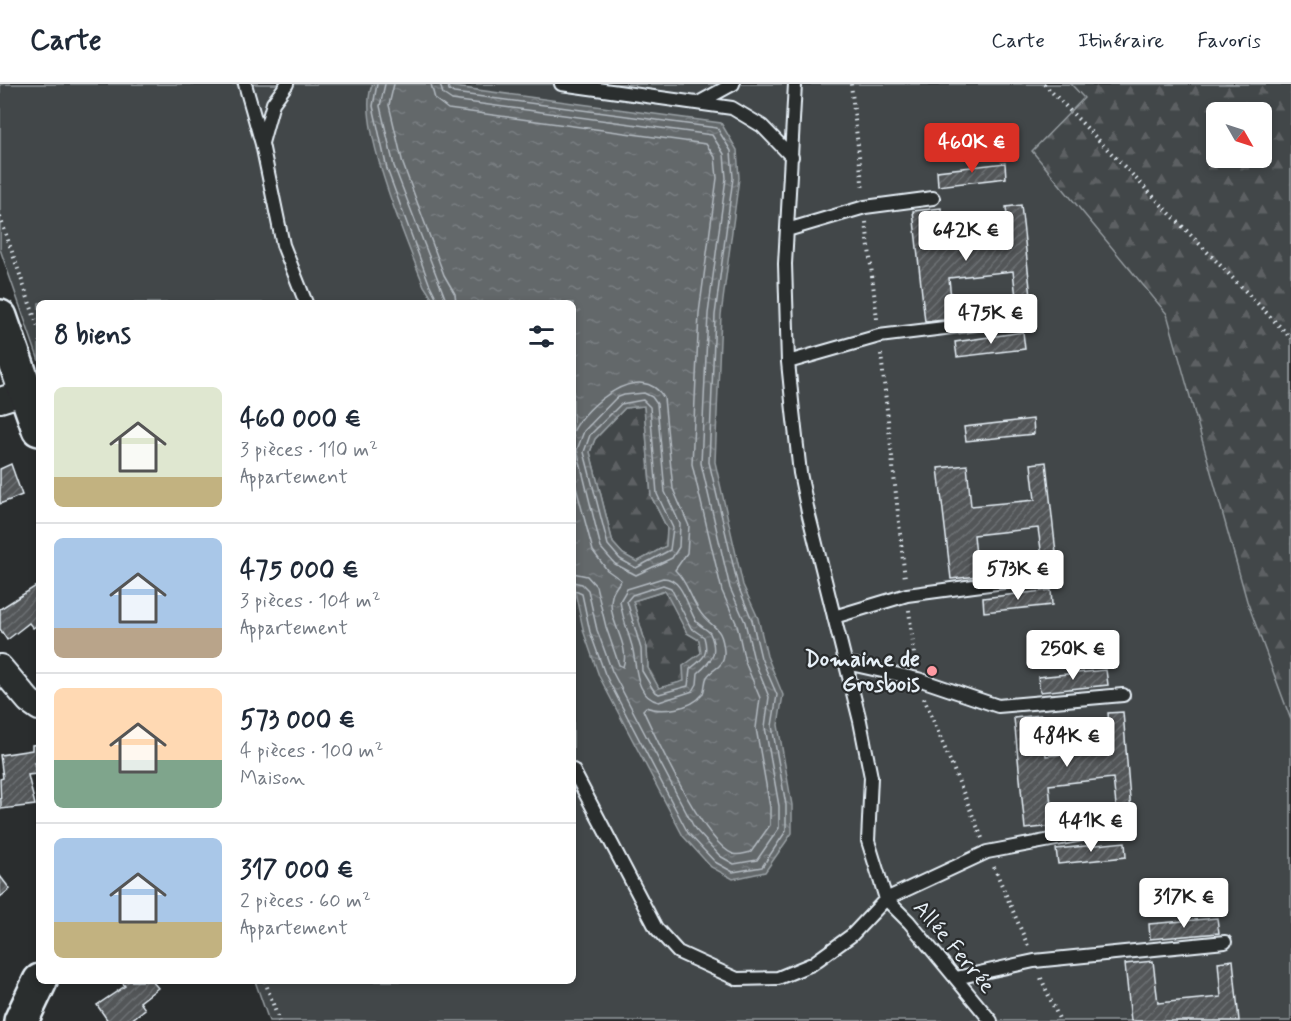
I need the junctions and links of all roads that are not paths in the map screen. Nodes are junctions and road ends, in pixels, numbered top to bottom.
1 (245, 84) edge
2 (286, 84) edge
3 (561, 84) edge
4 (733, 84) edge
5 (795, 84) edge
6 (700, 102) junction
7 (262, 144) junction
8 (792, 158) junction
9 (933, 198) dead end
10 (787, 230) junction
11 (305, 300) edge
12 (0, 317) edge
13 (1026, 318) dead end
14 (788, 362) junction
15 (13, 396) edge
16 (36, 425) edge
17 (1056, 575) dead end
18 (834, 617) junction
19 (846, 663) junction
20 (0, 667) edge
21 (1123, 694) dead end
22 (36, 706) edge
23 (576, 776) edge
24 (1131, 825) dead end
25 (886, 899) junction
26 (1225, 942) dead end
27 (956, 978) junction
28 (39, 984) edge
29 (21, 1021) edge
30 (991, 1021) edge

1 - 7 lane
2 - 7 lane
3 - 6 lane
4 - 6 lane
5 - 8 lane
6 - 8 lane
7 - 11 lane
8 - 10 lane
9 - 10 lane
10 - 14 lane
12 - 15 street
13 - 14 lane
14 - 18 lane
15 - 16 street
17 - 18 lane
18 - 19 lane
19 - 21 lane
19 - 25 lane
20 - 22 street
23 - 25 lane
24 - 25 lane
25 - 27 lane, Allée Ferrée
26 - 27 lane
27 - 30 lane, Allée Ferrée
28 - 29 street

